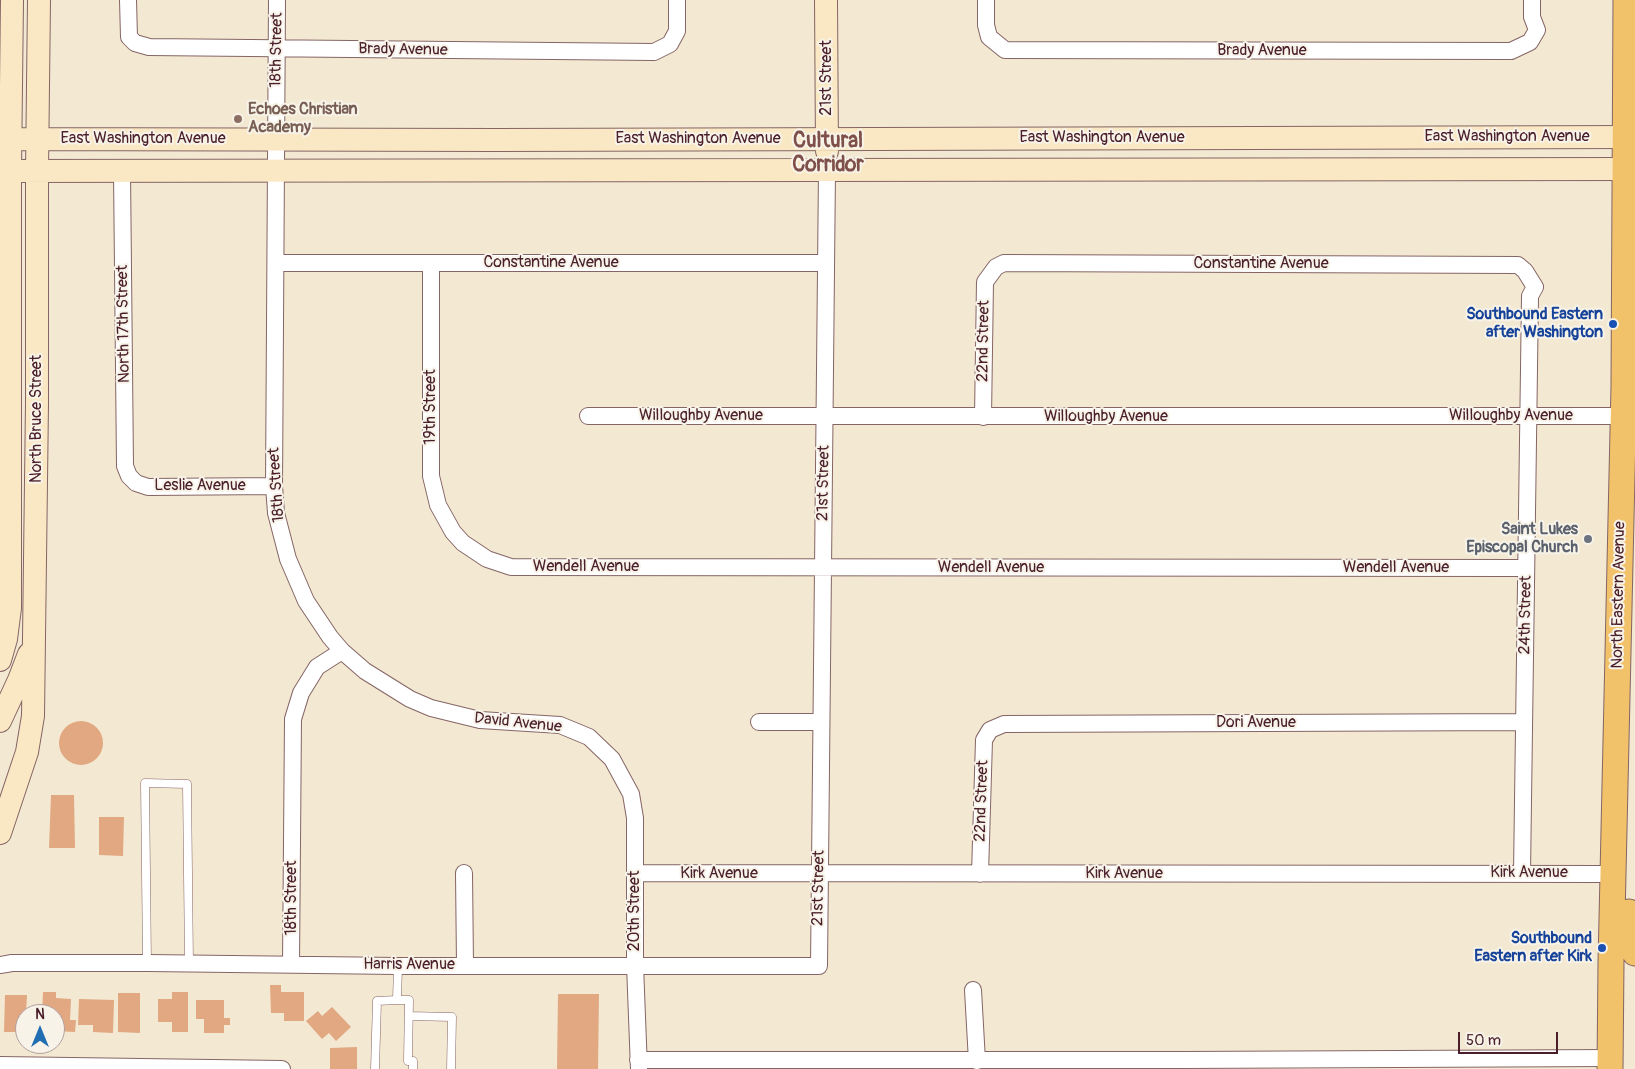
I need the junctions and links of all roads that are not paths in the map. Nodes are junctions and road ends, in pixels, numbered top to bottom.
1 (12, 0) edge
2 (39, 0) edge
3 (128, 0) edge
4 (277, 0) edge
5 (677, 0) edge
6 (826, 0) edge
7 (986, 0) edge
8 (1532, 0) edge
9 (1626, 0) edge
10 (276, 48) junction
11 (1631, 137) edge
12 (5, 154) edge
13 (827, 154) junction
14 (37, 155) junction
15 (276, 157) junction
16 (1630, 169) edge
17 (122, 170) junction
18 (276, 263) junction
19 (431, 263) junction
20 (826, 263) junction
21 (996, 267) joint
22 (1525, 271) joint
23 (1624, 386) junction
24 (588, 416) dead end
25 (824, 416) junction
26 (1529, 416) junction
27 (1623, 416) junction
28 (983, 417) junction
29 (1635, 457) edge
30 (129, 476) joint
31 (274, 486) junction
32 (463, 543) joint
33 (823, 568) junction
34 (1526, 568) junction
35 (35, 636) junction
36 (342, 651) junction
37 (0, 660) edge
38 (0, 721) edge
39 (759, 722) dead end
40 (821, 722) junction
41 (1524, 722) junction
42 (990, 730) joint
43 (612, 759) joint
44 (1614, 829) junction
45 (0, 833) edge
46 (1522, 873) junction
47 (464, 874) dead end
48 (635, 874) junction
49 (820, 874) junction
50 (980, 874) junction
51 (1613, 874) junction
52 (1635, 953) edge
53 (147, 963) junction
54 (189, 964) junction
55 (291, 964) junction
56 (0, 965) edge
57 (398, 966) junction
58 (466, 966) junction
59 (636, 966) junction
60 (818, 966) joint
61 (973, 990) dead end
62 (397, 1000) junction
63 (409, 1016) junction
64 (977, 1061) junction
65 (639, 1064) edge
66 (0, 1065) edge
67 (1103, 1065) edge
68 (1183, 1065) edge
69 (1615, 1065) edge
70 (140, 1068) edge
71 (282, 1069) edge
72 (375, 1069) edge
73 (413, 1069) edge
74 (451, 1069) edge

1 - 12 main road, North Bruce Street
2 - 14 main road, North Bruce Street
3 - 10 street, Brady Avenue
4 - 10 street, 18th Street
5 - 10 street, Brady Avenue
6 - 13 main road, 21st Street
7 - 8 street, Brady Avenue
9 - 11 main road, North Eastern Avenue
10 - 15 street, 18th Street
11 - 13 main road, East Washington Avenue
11 - 16 main road, North Eastern Avenue
12 - 14 main road, East Washington Avenue
12 - 14 main road, East Washington Avenue
12 - 37 main road, North Bruce Street
13 - 15 main road, East Washington Avenue
13 - 15 main road, East Washington Avenue
13 - 16 main road, East Washington Avenue
13 - 20 street, 21st Street
14 - 15 main road, East Washington Avenue
14 - 17 main road, East Washington Avenue
14 - 35 main road, North Bruce Street
15 - 17 main road, East Washington Avenue
15 - 18 street, 18th Street
16 - 23 main road, North Eastern Avenue
17 - 30 street, North 17th Street
18 - 19 street, Constantine Avenue
18 - 31 street, 18th Street
19 - 20 street, Constantine Avenue
19 - 32 street, 19th Street
20 - 25 street, 21st Street
21 - 22 street, Constantine Avenue
21 - 28 street, 22nd Street
22 - 26 street, 24th Street
23 - 27 main road, North Eastern Avenue
23 - 29 main road
24 - 25 street, Willoughby Avenue
25 - 28 street, Willoughby Avenue
25 - 33 street, 21st Street
26 - 27 street, Willoughby Avenue
26 - 28 street, Willoughby Avenue
26 - 34 street, 24th Street
27 - 44 main road, North Eastern Avenue
30 - 31 street, Leslie Avenue
31 - 36 street, 18th Street
32 - 33 street, Wendell Avenue
33 - 34 street, Wendell Avenue
33 - 40 street, 21st Street
34 - 41 street, 24th Street
35 - 38 main road
35 - 45 main road, North Bruce Street
36 - 43 street, David Avenue
36 - 55 street, 18th Street
39 - 40 street
40 - 49 street, 21st Street
41 - 42 street, Dori Avenue
41 - 46 street, 24th Street
42 - 50 street, 22nd Street
43 - 48 street, 20th Street
44 - 51 main road, North Eastern Avenue
44 - 52 main road
46 - 50 street, Kirk Avenue
46 - 51 street, Kirk Avenue
47 - 58 street
48 - 49 street, Kirk Avenue
48 - 59 street, 20th Street
49 - 50 street, Kirk Avenue
49 - 60 street, 21st Street
51 - 69 main road, North Eastern Avenue
53 - 54 street, Harris Avenue
53 - 54 lane
53 - 56 street, Harris Avenue
54 - 55 street, Harris Avenue
55 - 57 street, Harris Avenue
57 - 58 street, Harris Avenue
57 - 62 lane
58 - 59 street, Harris Avenue
59 - 60 street, Harris Avenue
59 - 65 street, 20th Street
61 - 64 street
62 - 63 lane
62 - 72 lane
63 - 73 lane
63 - 74 lane
64 - 65 street
64 - 67 street
66 - 70 street
67 - 68 street
68 - 69 street
70 - 71 street

